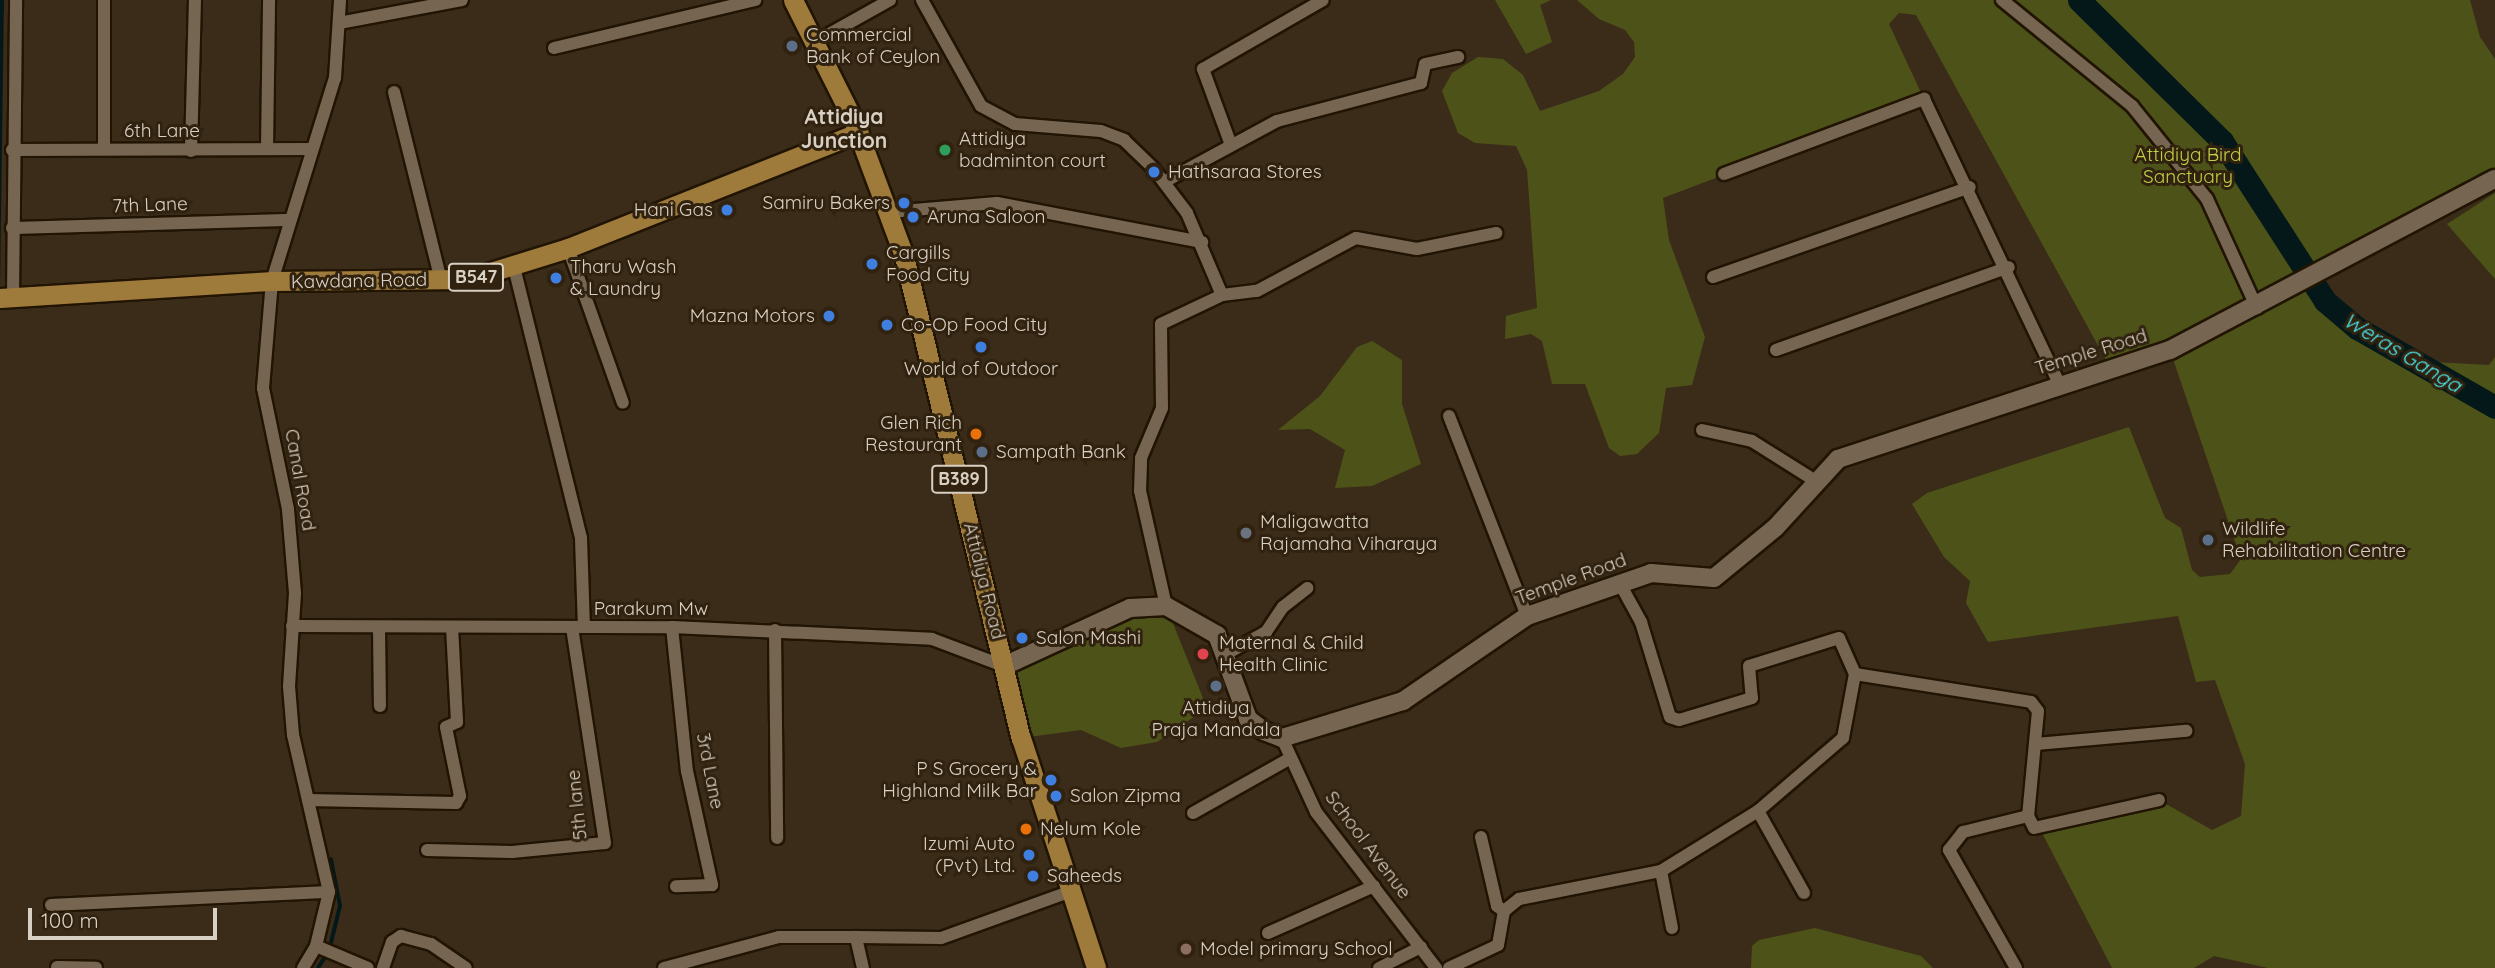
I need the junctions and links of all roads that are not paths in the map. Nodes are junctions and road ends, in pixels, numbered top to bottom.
1 (16, 0) edge
2 (104, 0) edge
3 (195, 0) edge
4 (269, 0) edge
5 (340, 0) edge
6 (462, 0) edge
7 (755, 0) edge
8 (793, 0) edge
9 (890, 0) edge
10 (922, 0) edge
11 (1323, 0) edge
12 (2002, 0) edge
13 (339, 23) junction
14 (815, 42) junction
15 (554, 48) dead end
16 (1458, 57) dead end
17 (394, 92) dead end
18 (859, 132) junction
19 (1231, 145) junction
20 (104, 149) junction
21 (267, 149) junction
22 (312, 149) junction
23 (12, 150) junction
24 (191, 150) junction
25 (1724, 174) dead end
26 (2495, 179) edge
27 (1164, 182) junction
28 (1970, 187) junction
29 (890, 212) junction
30 (288, 220) junction
31 (12, 228) junction
32 (1496, 233) dead end
33 (1202, 242) junction
34 (568, 248) junction
35 (514, 267) junction
36 (2009, 267) junction
37 (1713, 277) dead end
38 (441, 280) junction
39 (272, 281) junction
40 (1222, 295) junction
41 (7, 298) edge
42 (2262, 305) junction
43 (1776, 350) dead end
44 (2059, 383) junction
45 (624, 403) dead end
46 (1449, 416) dead end
47 (1702, 430) dead end
48 (1814, 480) junction
49 (1619, 582) junction
50 (1307, 588) dead end
51 (1166, 606) junction
52 (1527, 616) junction
53 (292, 626) junction
54 (672, 627) junction
55 (379, 628) junction
56 (452, 628) junction
57 (578, 628) junction
58 (775, 630) junction
59 (1226, 654) junction
60 (1004, 666) junction
61 (1855, 674) junction
62 (380, 706) dead end
63 (2186, 731) dead end
64 (1282, 738) junction
65 (2036, 744) junction
66 (1289, 759) junction
67 (308, 800) junction
68 (2159, 800) dead end
69 (1758, 811) junction
70 (1193, 813) dead end
71 (2028, 816) junction
72 (1481, 837) dead end
73 (777, 838) dead end
74 (427, 850) dead end
75 (1661, 871) junction
76 (676, 886) dead end
77 (1374, 886) junction
78 (329, 892) junction
79 (1069, 892) junction
80 (1804, 893) dead end
81 (51, 905) dead end
82 (1504, 911) junction
83 (1672, 928) dead end
84 (1268, 933) dead end
85 (856, 937) junction
86 (1421, 947) junction
87 (323, 949) junction
88 (57, 967) edge
89 (96, 968) edge
90 (303, 968) edge
91 (368, 968) edge
92 (383, 968) edge
93 (466, 968) edge
94 (664, 968) edge
95 (863, 968) edge
96 (1096, 968) edge
97 (1379, 968) edge
98 (1436, 968) edge
99 (1449, 968) edge
100 (2016, 968) edge

1 - 23 street
2 - 20 street
3 - 24 street
4 - 21 street
5 - 13 street, Canal Road
6 - 13 street
7 - 15 street
8 - 14 main road, Attidiya Road / B389
9 - 14 street
10 - 27 street
11 - 19 street
12 - 42 street
13 - 22 street, Canal Road
14 - 18 main road, Attidiya Road / B389
16 - 19 street
17 - 38 street
18 - 29 main road, Attidiya Road / B389
18 - 34 main road, Kawdana Road / B547
19 - 27 street
20 - 23 street, 6th Lane
20 - 24 street, 6th Lane
21 - 22 street, 6th Lane
21 - 24 street, 6th Lane
22 - 30 street, Canal Road
23 - 31 street
25 - 28 street
26 - 42 street, Temple Road
27 - 33 street
28 - 36 street
28 - 37 street
29 - 33 street
29 - 60 main road, Attidiya Road / B389
30 - 31 street, 7th Lane
30 - 39 street, Canal Road
31 - 41 street
32 - 40 street
33 - 40 street
34 - 35 main road, Kawdana Road / B547
34 - 45 street
35 - 38 main road, Kawdana Road / B547
35 - 57 street
36 - 43 street
36 - 44 street
38 - 39 main road, Kawdana Road / B547
39 - 41 main road, Kawdana Road / B547
39 - 53 street, Canal Road
40 - 51 street
42 - 44 street, Temple Road
44 - 48 street, Temple Road
46 - 52 street
47 - 48 street
48 - 49 street, Temple Road
49 - 52 street, Temple Road
49 - 61 street
50 - 59 street
51 - 59 street
51 - 60 street
52 - 64 street, Temple Road
53 - 55 street, Parakum Mw
53 - 67 street, Canal Road
54 - 57 street, Parakum Mw
54 - 58 street, Parakum Mw
54 - 76 street, 3rd Lane
55 - 56 street, Parakum Mw
55 - 62 street
56 - 57 street, Parakum Mw
56 - 67 street
57 - 74 street, 5th lane
58 - 60 street, Parakum Mw
58 - 73 street
59 - 64 street
60 - 79 main road, Attidiya Road / B389
61 - 65 street
61 - 69 street
63 - 65 street
64 - 66 street, School Avenue
65 - 71 street
66 - 70 street
66 - 77 street, School Avenue
67 - 78 street, Canal Road
68 - 71 street
69 - 75 street
69 - 80 street
71 - 100 street
72 - 82 street
75 - 82 street
75 - 83 street
77 - 84 street
77 - 86 street, School Avenue
78 - 81 street
78 - 87 street, Canal Road
79 - 85 street
79 - 96 main road, Attidiya Road / B389
82 - 99 street
85 - 94 street
85 - 95 street
86 - 97 street
86 - 98 street, School Avenue
87 - 90 street, Canal Road
87 - 91 street
88 - 89 street
92 - 93 street

